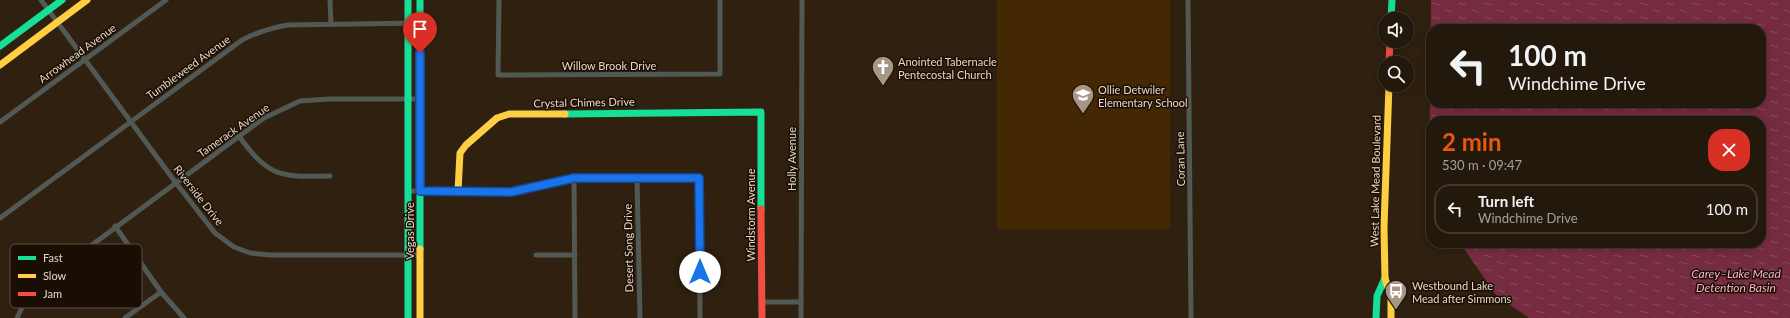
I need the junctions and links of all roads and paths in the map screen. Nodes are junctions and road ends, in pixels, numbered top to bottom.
1 (41, 0) edge
2 (62, 0) edge
3 (87, 0) edge
4 (166, 0) edge
5 (330, 0) edge
6 (408, 0) edge
7 (420, 0) edge
8 (499, 0) edge
9 (720, 0) edge
10 (802, 0) edge
11 (1188, 0) edge
12 (1392, 0) edge
13 (49, 10) junction
14 (1391, 12) edge
15 (58, 22) junction
16 (407, 23) junction
17 (420, 23) junction
18 (330, 24) junction
19 (0, 46) edge
20 (85, 60) junction
21 (0, 65) edge
22 (1389, 92) edge
23 (407, 99) junction
24 (420, 99) junction
25 (761, 112) joint
26 (130, 121) junction
27 (0, 122) edge
28 (239, 136) junction
29 (330, 176) dead end
30 (574, 178) junction
31 (637, 178) junction
32 (176, 183) junction
33 (408, 191) junction
34 (420, 191) junction
35 (458, 192) junction
36 (0, 218) edge
37 (115, 226) junction
38 (91, 244) edge
39 (128, 244) edge
40 (408, 255) junction
41 (420, 255) junction
42 (575, 255) junction
43 (536, 256) dead end
44 (142, 265) edge
45 (1385, 278) junction
46 (161, 292) junction
47 (762, 302) junction
48 (801, 302) junction
49 (142, 306) edge
50 (22, 308) edge
51 (139, 308) edge
52 (17, 318) edge
53 (126, 318) edge
54 (184, 318) edge
55 (408, 318) edge
56 (420, 318) edge
57 (575, 318) edge
58 (640, 318) edge
59 (700, 318) edge
60 (762, 318) edge
61 (800, 318) edge
62 (1191, 318) edge
63 (1376, 318) edge
64 (1391, 318) edge

1 - 13 street, Riverside Drive
2 - 13 main road
3 - 15 main road
4 - 20 street, Arrowhead Avenue
5 - 18 street
6 - 16 main road, Vegas Drive
7 - 17 main road, Vegas Drive
8 - 9 street, Willow Brook Drive
10 - 48 street, Holly Avenue
11 - 62 street, Coran Lane
12 - 14 main road
13 - 15 street, Riverside Drive
13 - 19 main road
15 - 20 street, Riverside Drive
15 - 21 main road
16 - 17 street, Tumbleweed Avenue
16 - 18 street, Tumbleweed Avenue
16 - 23 main road, Vegas Drive
17 - 24 main road, Vegas Drive
18 - 26 street, Tumbleweed Avenue
20 - 26 street, Riverside Drive
20 - 27 street, Arrowhead Avenue
22 - 45 main road, West Lake Mead Boulevard
23 - 24 street, Tamerack Avenue
23 - 28 street, Tamerack Avenue
23 - 33 main road, Vegas Drive
24 - 34 main road, Vegas Drive
25 - 35 main road, Crystal Chimes Drive
25 - 47 main road, Windstorm Avenue
26 - 32 street, Riverside Drive
26 - 36 street, Tumbleweed Avenue
28 - 29 street
28 - 32 street, Tamerack Avenue
30 - 31 street
30 - 35 street
30 - 42 street
31 - 58 street, Desert Song Drive
31 - 59 street
32 - 37 street, Tamerack Avenue
32 - 40 street, Riverside Drive
33 - 34 street
33 - 40 main road, Vegas Drive
34 - 35 street
34 - 41 main road, Vegas Drive
37 - 38 street, Tamerack Avenue
37 - 39 street
40 - 41 street, Riverside Drive
40 - 55 main road, Vegas Drive
41 - 56 main road, Vegas Drive
42 - 43 street
42 - 57 street
44 - 46 street
45 - 63 main road, West Lake Mead Boulevard
45 - 64 main road, West Lake Mead Boulevard
46 - 49 street
46 - 54 street
47 - 48 street
47 - 60 main road, Windstorm Avenue
48 - 61 street, Holly Avenue
50 - 52 street, Tamerack Avenue
51 - 53 street

